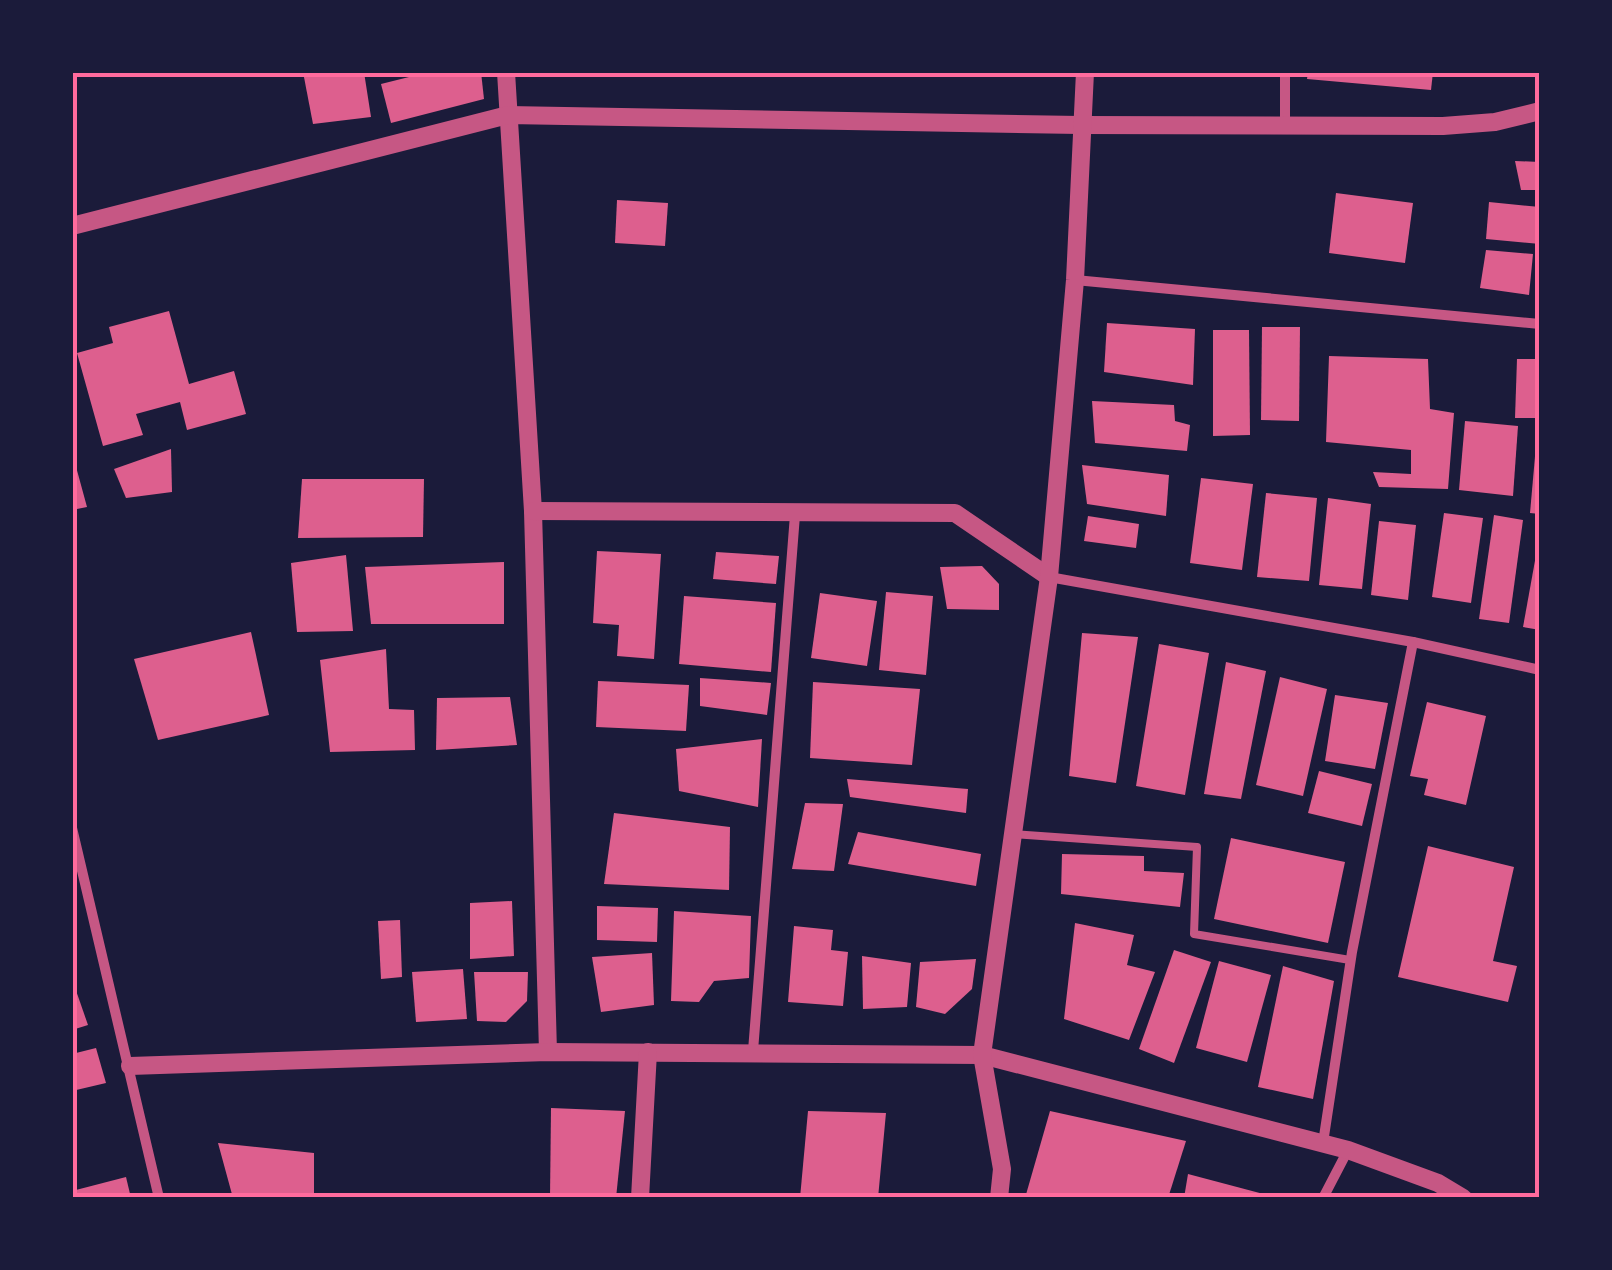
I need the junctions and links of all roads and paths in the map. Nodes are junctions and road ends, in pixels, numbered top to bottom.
1 (506, 72) edge
2 (1085, 72) edge
3 (1285, 72) edge
4 (1540, 112) edge
5 (508, 115) junction
6 (1080, 125) junction
7 (1284, 125) junction
8 (72, 226) edge
9 (1076, 280) junction
10 (1540, 324) edge
11 (533, 511) junction
12 (794, 515) junction
13 (1049, 577) junction
14 (1413, 642) junction
15 (1540, 670) edge
16 (72, 828) edge
17 (1013, 834) junction
18 (1350, 960) junction
19 (753, 1051) junction
20 (548, 1052) junction
21 (648, 1052) junction
22 (982, 1056) junction
23 (130, 1066) junction
24 (1323, 1143) junction
25 (1348, 1150) junction
26 (159, 1198) edge
27 (640, 1198) edge
28 (999, 1198) edge
29 (1323, 1198) edge
30 (1463, 1198) edge

1 - 5 street
2 - 6 street
3 - 7 street
4 - 7 street
5 - 6 street
5 - 8 street
5 - 11 street
6 - 7 street
6 - 9 street
9 - 10 street
9 - 13 street
11 - 12 street
11 - 20 street
12 - 13 street
12 - 19 street
13 - 14 street
13 - 17 street
14 - 15 street
14 - 18 street
16 - 23 street
17 - 18 lane
17 - 22 street
18 - 24 street
19 - 21 street
19 - 22 street
20 - 21 street
20 - 23 street
21 - 27 street
22 - 24 street
22 - 28 street
23 - 26 street
24 - 25 street
25 - 29 street
25 - 30 street

